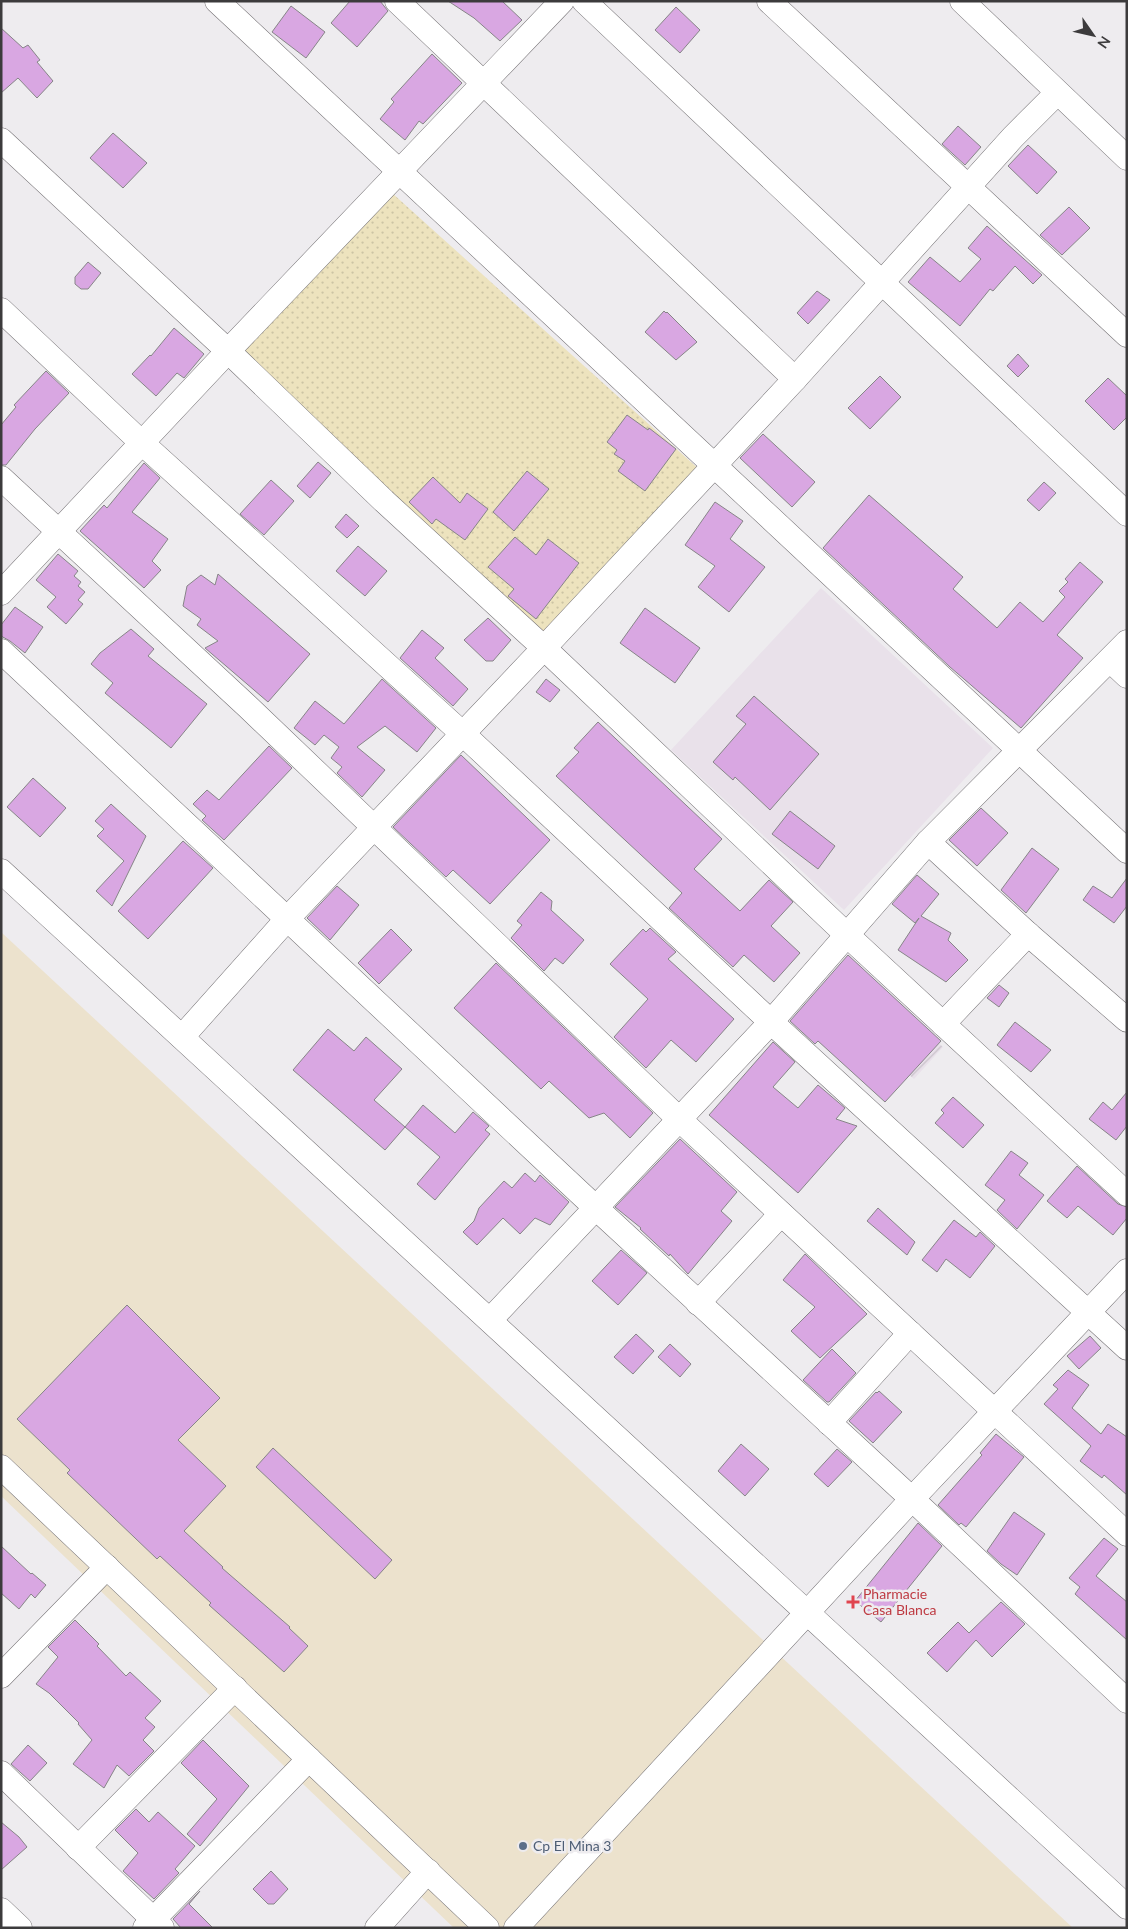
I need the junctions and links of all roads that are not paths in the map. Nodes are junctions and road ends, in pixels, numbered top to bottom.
1 (217, 1) edge
2 (397, 1) edge
3 (562, 1) edge
4 (584, 1) edge
5 (769, 1) edge
6 (962, 1) edge
7 (484, 83) junction
8 (1058, 93) junction
9 (1, 140) edge
10 (1127, 158) edge
11 (399, 172) junction
12 (969, 187) junction
13 (882, 283) junction
14 (1, 310) edge
15 (1127, 335) edge
16 (228, 351) junction
17 (795, 379) junction
18 (142, 443) junction
19 (713, 466) junction
20 (1, 478) edge
21 (1127, 514) edge
22 (58, 532) junction
23 (1, 592) edge
24 (1127, 642) edge
25 (544, 648) junction
26 (1, 651) edge
27 (1118, 668) edge
28 (463, 734) junction
29 (1018, 751) junction
30 (373, 827) junction
31 (928, 842) junction
32 (1127, 851) edge
33 (1, 871) edge
34 (288, 918) junction
35 (1028, 934) junction
36 (846, 935) junction
37 (1127, 1020) edge
38 (771, 1022) junction
39 (943, 1024) junction
40 (182, 1037) junction
41 (679, 1119) junction
42 (1127, 1194) edge
43 (596, 1208) junction
44 (781, 1214) junction
45 (1127, 1271) edge
46 (698, 1303) junction
47 (1088, 1312) junction
48 (490, 1320) junction
49 (910, 1333) junction
50 (1127, 1348) edge
51 (995, 1412) junction
52 (829, 1423) junction
53 (1, 1467) edge
54 (912, 1499) junction
55 (1127, 1534) edge
56 (107, 1567) junction
57 (806, 1613) junction
58 (1, 1676) edge
59 (235, 1688) junction
60 (1127, 1701) edge
61 (309, 1759) junction
62 (1, 1773) edge
63 (78, 1848) junction
64 (428, 1871) junction
65 (1127, 1907) edge
66 (153, 1925) edge
67 (377, 1928) edge
68 (487, 1928) edge
69 (516, 1928) edge

1 - 11 street
2 - 7 street
3 - 7 street
4 - 13 street
5 - 12 street
6 - 8 street
7 - 11 street
7 - 17 street
8 - 10 street
8 - 12 street
9 - 16 street
11 - 16 street
11 - 19 street
12 - 13 street
12 - 15 street
13 - 17 street
13 - 21 street
14 - 18 street
16 - 18 street
16 - 25 street
17 - 19 street
18 - 22 street
18 - 28 street
19 - 25 street
19 - 29 street
20 - 22 street
22 - 23 street
22 - 30 street
24 - 27 street
25 - 28 street
25 - 36 street
26 - 34 street
27 - 29 street
28 - 30 street
28 - 38 street
29 - 31 street
29 - 32 street
30 - 34 street
30 - 41 street
31 - 35 street
31 - 36 street
33 - 40 street
34 - 40 street
34 - 43 street
35 - 37 street
35 - 39 street
36 - 38 street
36 - 39 street
38 - 41 street
38 - 47 street
39 - 42 street
40 - 48 street
41 - 43 street
41 - 44 street
43 - 46 street
43 - 48 street
44 - 46 street
44 - 49 street
45 - 47 street
46 - 52 street
47 - 50 street
47 - 51 street
48 - 57 street
49 - 51 street
49 - 52 street
51 - 54 street
51 - 55 street
52 - 54 street
53 - 56 street
54 - 57 street
54 - 60 street
56 - 58 street
56 - 59 street
57 - 65 street
57 - 69 street
59 - 61 street
59 - 63 street
61 - 64 street
61 - 66 street
62 - 63 street
63 - 66 street
64 - 67 street
64 - 68 street

